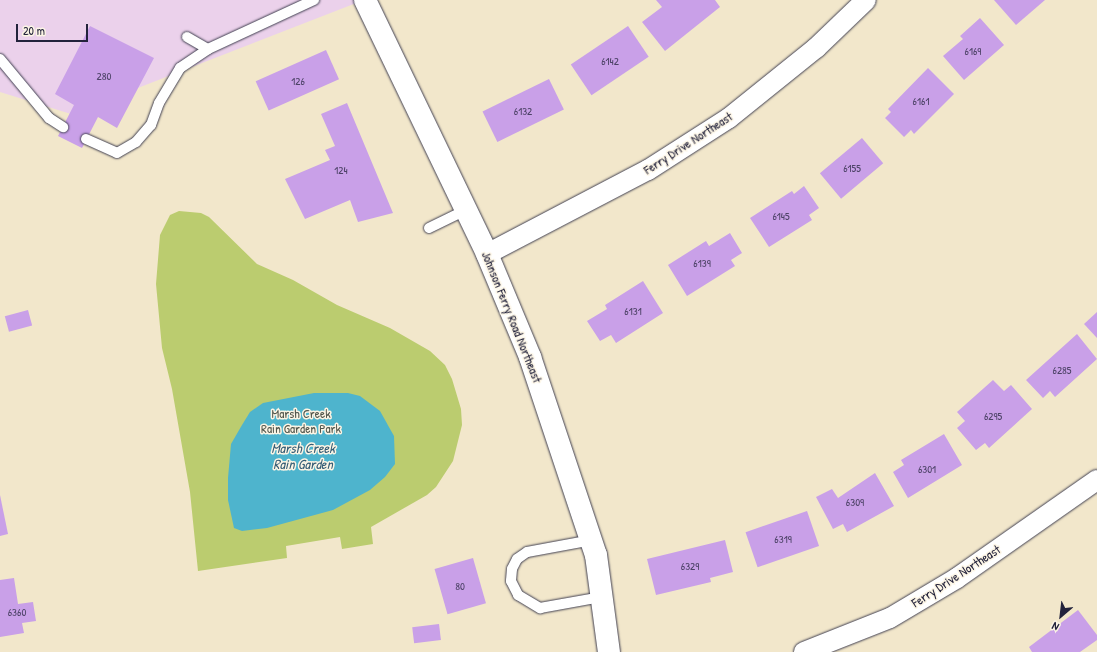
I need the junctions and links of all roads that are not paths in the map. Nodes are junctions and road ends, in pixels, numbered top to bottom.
1 (314, 0) edge
2 (365, 0) edge
3 (866, 0) edge
4 (187, 37) dead end
5 (208, 49) junction
6 (0, 59) edge
7 (63, 127) dead end
8 (86, 139) dead end
9 (466, 210) junction
10 (429, 228) dead end
11 (487, 254) junction
12 (1097, 480) edge
13 (592, 540) junction
14 (602, 597) junction
15 (609, 652) edge
16 (804, 652) edge

1 - 5 lane
2 - 9 street, Johnson Ferry Road Northeast
3 - 11 street, Ferry Drive Northeast
4 - 5 lane
5 - 8 lane
6 - 7 lane
9 - 10 lane
9 - 11 street, Johnson Ferry Road Northeast
11 - 13 street, Johnson Ferry Road Northeast
12 - 16 street, Ferry Drive Northeast
13 - 14 street, Johnson Ferry Road Northeast
13 - 14 lane
14 - 15 street, Johnson Ferry Road Northeast

